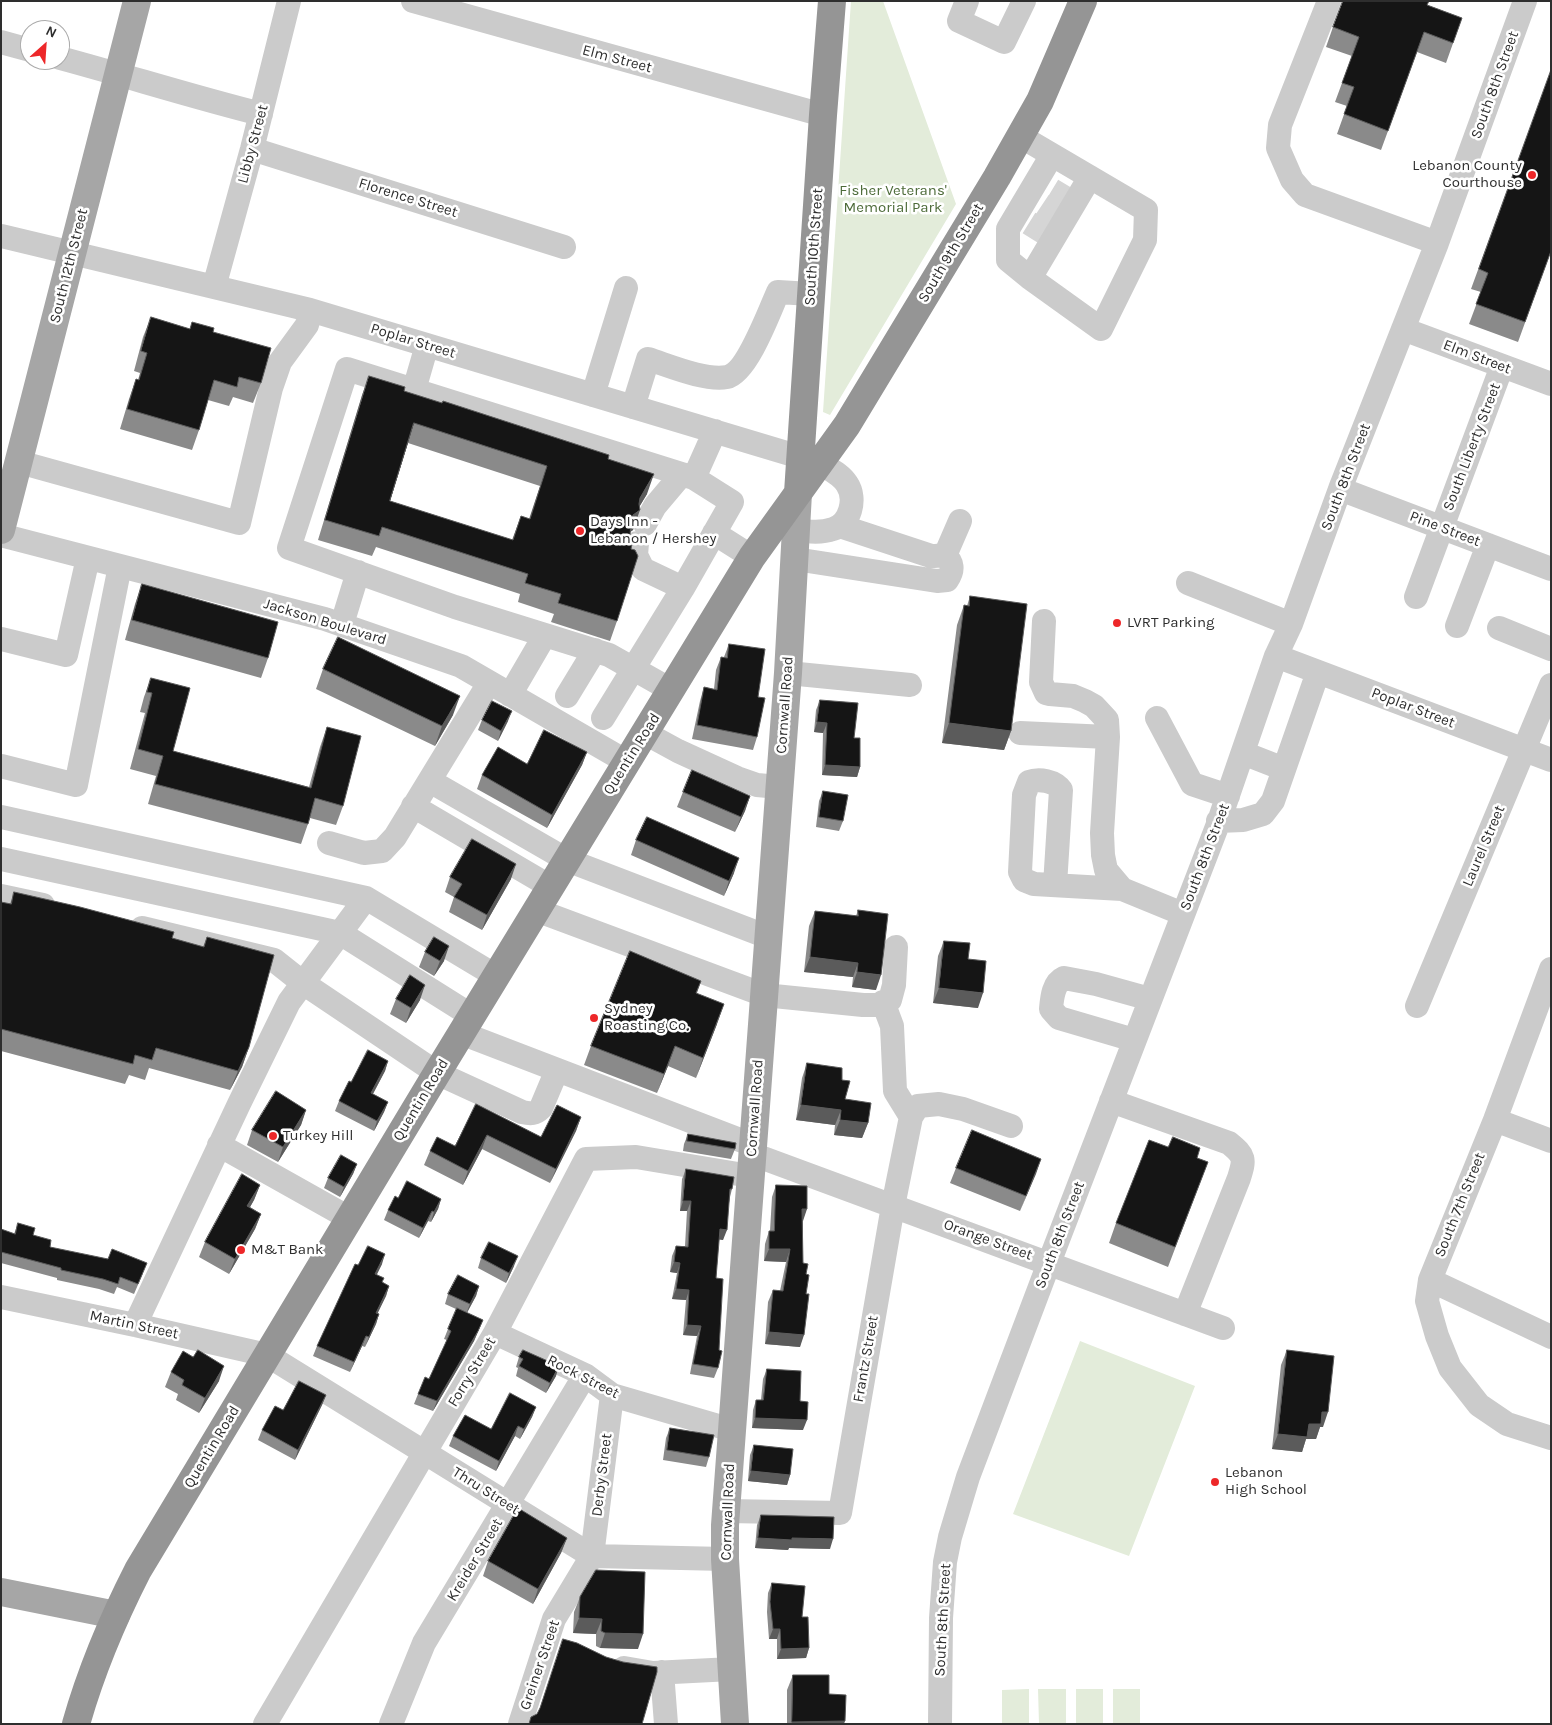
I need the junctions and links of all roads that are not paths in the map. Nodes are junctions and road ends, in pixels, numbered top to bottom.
1 (137, 1) edge
2 (289, 1) edge
3 (413, 1) edge
4 (832, 1) edge
5 (967, 1) edge
6 (1024, 1) edge
7 (1084, 1) edge
8 (1329, 1) edge
9 (1525, 1) edge
10 (1, 42) edge
11 (20, 47) edge
12 (70, 61) edge
13 (118, 74) junction
14 (261, 114) junction
15 (823, 115) junction
16 (1020, 136) junction
17 (252, 149) junction
18 (1052, 155) junction
19 (1090, 177) junction
20 (977, 210) junction
21 (1044, 211) junction
22 (1, 236) edge
23 (1437, 243) junction
24 (564, 247) dead end
25 (72, 254) junction
26 (1030, 278) junction
27 (214, 287) junction
28 (626, 288) dead end
29 (810, 294) junction
30 (310, 310) junction
31 (1403, 329) junction
32 (427, 345) junction
33 (1502, 366) junction
34 (1551, 384) edge
35 (414, 390) junction
36 (593, 395) junction
37 (633, 407) junction
38 (715, 431) junction
39 (810, 460) junction
40 (19, 462) junction
41 (688, 476) junction
42 (1340, 489) junction
43 (798, 493) joint
44 (960, 521) dead end
45 (840, 526) junction
46 (786, 527) junction
47 (1441, 528) junction
48 (1, 530) edge
49 (714, 532) junction
50 (1, 535) edge
51 (1488, 545) junction
52 (944, 555) junction
53 (752, 557) junction
54 (88, 558) junction
55 (795, 559) junction
56 (120, 566) junction
57 (1551, 569) edge
58 (358, 572) junction
59 (1188, 583) dead end
60 (683, 588) junction
61 (1416, 597) dead end
62 (1044, 621) dead end
63 (342, 624) junction
64 (1291, 624) junction
65 (1457, 626) dead end
66 (1499, 628) dead end
67 (545, 635) junction
68 (1, 639) edge
69 (1551, 649) edge
70 (595, 650) junction
71 (1276, 656) junction
72 (632, 668) junction
73 (1318, 672) junction
74 (788, 673) junction
75 (489, 683) junction
76 (1551, 685) edge
77 (910, 686) dead end
78 (671, 690) junction
79 (510, 695) junction
80 (567, 696) dead end
81 (603, 718) dead end
82 (1157, 718) dead end
83 (645, 733) junction
84 (1020, 733) dead end
85 (1108, 737) junction
86 (1524, 750) junction
87 (1243, 753) junction
88 (1551, 760) edge
89 (627, 762) junction
90 (1, 766) edge
91 (1284, 769) junction
92 (430, 781) junction
93 (779, 787) junction
94 (1228, 796) junction
95 (414, 806) junction
96 (1, 817) edge
97 (1218, 821) junction
98 (329, 842) dead end
99 (1, 858) edge
100 (567, 860) junction
101 (1055, 885) dead end
102 (551, 887) junction
103 (1122, 889) junction
104 (1, 896) edge
105 (366, 898) junction
106 (60, 909) edge
107 (536, 910) junction
108 (1183, 914) junction
109 (116, 922) edge
110 (340, 933) junction
111 (768, 937) junction
112 (896, 947) dead end
113 (1551, 969) edge
114 (496, 976) junction
115 (303, 983) junction
116 (764, 995) junction
117 (1150, 999) junction
118 (883, 1002) junction
119 (1417, 1006) dead end
120 (466, 1024) junction
121 (1134, 1040) junction
122 (557, 1070) junction
123 (437, 1073) junction
124 (1111, 1101) junction
125 (911, 1117) junction
126 (1495, 1120) junction
127 (1010, 1126) dead end
128 (1551, 1141) edge
129 (219, 1145) junction
130 (752, 1158) junction
131 (893, 1206) junction
132 (349, 1218) junction
133 (1049, 1263) junction
134 (1430, 1280) junction
135 (1, 1297) edge
136 (1185, 1314) junction
137 (135, 1325) junction
138 (1223, 1328) dead end
139 (495, 1334) junction
140 (1551, 1337) edge
141 (267, 1355) junction
142 (585, 1376) junction
143 (612, 1394) junction
144 (732, 1430) junction
145 (1551, 1438) edge
146 (424, 1452) junction
147 (508, 1504) junction
148 (726, 1511) junction
149 (592, 1556) junction
150 (725, 1559) junction
151 (1, 1592) edge
152 (116, 1615) junction
153 (604, 1664) edge
154 (732, 1669) junction
155 (662, 1672) junction
156 (76, 1724) edge
157 (265, 1724) edge
158 (390, 1724) edge
159 (520, 1724) edge
160 (666, 1724) edge
161 (736, 1724) edge
162 (940, 1724) edge

1 - 13 main road, South 12th Street
2 - 14 street, Libby Street
3 - 15 street, Elm Street
4 - 15 highway, South 10th Street
5 - 6 street
7 - 16 highway, South 9th Street
8 - 23 street
9 - 23 street, South 8th Street
10 - 11 street
12 - 13 street
13 - 14 street
13 - 25 main road, South 12th Street
14 - 17 street, Libby Street
15 - 29 highway, South 10th Street
16 - 18 street
16 - 20 highway, South 9th Street
17 - 24 street, Florence Street
17 - 27 street, Libby Street
18 - 19 street
18 - 21 street
19 - 21 street
19 - 26 street
20 - 21 street
20 - 39 highway, South 9th Street
21 - 26 street
21 - 26 street
22 - 25 street, Poplar Street
23 - 31 street, South 8th Street
25 - 27 street, Poplar Street
25 - 40 main road, South 12th Street
27 - 30 street, Poplar Street
28 - 36 street
29 - 37 street
29 - 39 highway, South 10th Street
30 - 32 street, Poplar Street
30 - 40 street
31 - 33 street, Elm Street
31 - 42 street, South 8th Street
32 - 35 street
32 - 36 street, Poplar Street
33 - 34 street, Elm Street
33 - 47 street, South Liberty Street
35 - 41 street
35 - 58 street
36 - 37 street, Poplar Street
37 - 38 street, Poplar Street
38 - 39 street, Poplar Street
38 - 41 street
39 - 43 highway, South 10th Street
39 - 45 street, Poplar Street
40 - 48 main road, South 12th Street
41 - 49 street
41 - 60 street
42 - 47 street, Pine Street
42 - 64 street, South 8th Street
43 - 46 highway, Quentin Road
44 - 52 street
45 - 46 street
45 - 52 street
46 - 53 highway, Quentin Road
46 - 55 main road, Cornwall Road
47 - 51 street, Pine Street
47 - 61 street, South Liberty Street
49 - 53 street
49 - 60 street
50 - 54 street, Jackson Boulevard
51 - 57 street, Pine Street
51 - 65 street
52 - 55 street
53 - 78 highway, Quentin Road
54 - 56 street, Jackson Boulevard
54 - 68 street
55 - 74 main road, Cornwall Road
56 - 63 street, Jackson Boulevard
56 - 90 street
58 - 63 street
58 - 67 street
59 - 64 street
60 - 72 street
62 - 85 street
63 - 75 street, Jackson Boulevard
64 - 71 street, South 8th Street
66 - 69 street
67 - 70 street
67 - 79 street
70 - 72 street
70 - 80 street
71 - 73 street, Poplar Street
71 - 87 street, South 8th Street
72 - 78 street
72 - 81 street
73 - 86 street, Poplar Street
73 - 91 street
74 - 77 street
74 - 93 main road, Cornwall Road
75 - 79 street, Jackson Boulevard
75 - 92 street
76 - 86 street, Laurel Street
78 - 83 highway, Quentin Road
79 - 89 street, Jackson Boulevard
82 - 94 street
83 - 89 highway, Quentin Road
83 - 93 street
84 - 85 street
85 - 103 street
86 - 88 street, Poplar Street
86 - 119 street, Laurel Street
87 - 91 street
87 - 94 street, South 8th Street
89 - 100 highway, Quentin Road
91 - 97 street
92 - 95 street
92 - 100 street
93 - 111 main road, Cornwall Road
94 - 97 street, South 8th Street
95 - 98 street
95 - 102 street
96 - 105 street
97 - 108 street, South 8th Street
99 - 110 street
100 - 102 highway, Quentin Road
100 - 111 street
101 - 103 street
102 - 107 highway, Quentin Road
103 - 108 street
104 - 106 street
105 - 110 street
105 - 114 street
107 - 114 highway, Quentin Road
107 - 116 street
108 - 117 street, South 8th Street
109 - 115 street
110 - 115 street
110 - 120 street
111 - 116 main road, Cornwall Road
112 - 118 street
113 - 126 street, South 7th Street
114 - 120 highway, Quentin Road
115 - 123 street
115 - 129 street
116 - 118 street
116 - 130 main road, Cornwall Road
117 - 121 street, South 8th Street
117 - 121 street
118 - 125 street
120 - 122 street
120 - 123 highway, Quentin Road
121 - 124 street, South 8th Street
122 - 123 street
122 - 130 street
123 - 132 highway, Quentin Road
124 - 133 street, South 8th Street
124 - 136 street
125 - 127 street
125 - 131 street, Frantz Street
126 - 128 street
126 - 134 street, South 7th Street
129 - 132 street
129 - 137 street
130 - 131 street, Orange Street
130 - 139 street, Forry Street
130 - 144 main road, Cornwall Road
131 - 133 street, Orange Street
131 - 148 street, Frantz Street
132 - 141 highway, Quentin Road
133 - 136 street, Orange Street
133 - 162 street, South 8th Street
134 - 140 street
134 - 145 street, South 7th Street
135 - 137 street, Martin Street
136 - 138 street, Orange Street
137 - 141 street, Martin Street
139 - 142 street, Rock Street
139 - 146 street, Forry Street
141 - 146 street, Thru Street
141 - 152 highway, Quentin Road
142 - 143 street, Rock Street
142 - 147 street, Kreider Street
143 - 144 street, Rock Street
143 - 149 street, Derby Street
144 - 148 main road, Cornwall Road
146 - 147 street, Thru Street
146 - 157 street, Forry Street
147 - 149 street, Thru Street
147 - 158 street, Kreider Street
148 - 150 main road, Cornwall Road
149 - 150 street
149 - 159 street, Greiner Street
150 - 154 main road, Cornwall Road
151 - 152 main road
152 - 156 highway, Quentin Road
153 - 155 street
154 - 155 street
154 - 161 main road, Cornwall Road
155 - 160 street

